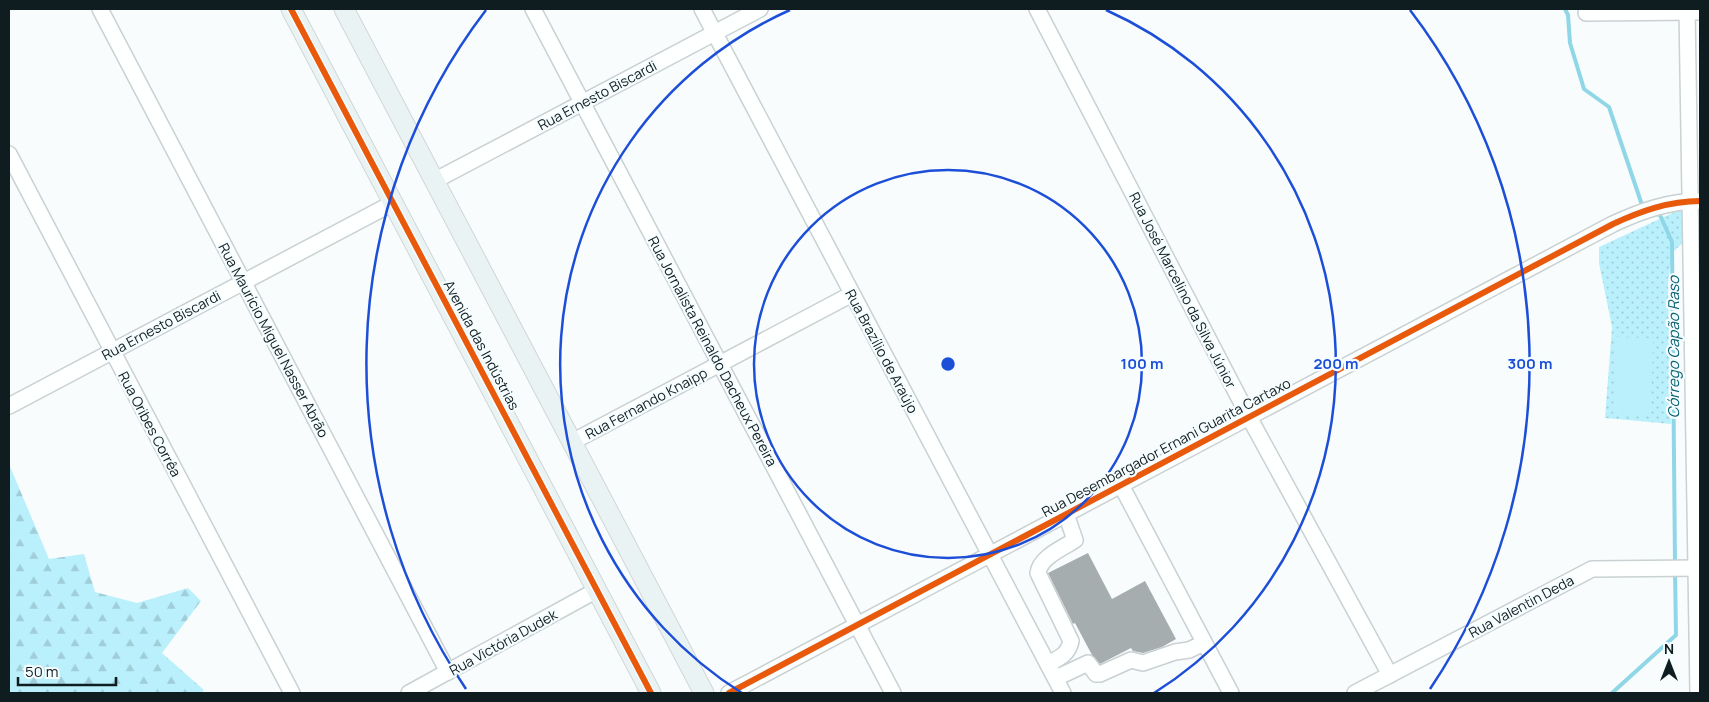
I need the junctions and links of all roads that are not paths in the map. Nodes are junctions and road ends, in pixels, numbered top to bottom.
1 (100, 9) edge
2 (291, 9) edge
3 (344, 9) edge
4 (533, 9) edge
5 (702, 9) edge
6 (760, 9) edge
7 (1037, 9) edge
8 (1691, 11) edge
9 (1586, 13) dead end
10 (714, 33) junction
11 (582, 103) junction
12 (9, 154) edge
13 (434, 181) junction
14 (1695, 201) edge
15 (393, 203) junction
16 (243, 282) junction
17 (852, 294) junction
18 (112, 351) junction
19 (720, 364) junction
20 (1696, 382) edge
21 (9, 406) edge
22 (1249, 417) junction
23 (572, 442) junction
24 (1121, 485) junction
25 (1066, 514) junction
26 (990, 555) junction
27 (1693, 568) edge
28 (597, 590) junction
29 (857, 625) junction
30 (1204, 643) junction
31 (1048, 664) junction
32 (448, 672) junction
33 (1390, 675) junction
34 (1056, 678) junction
35 (292, 693) edge
36 (409, 693) edge
37 (651, 693) edge
38 (704, 693) edge
39 (729, 693) edge
40 (893, 693) edge
41 (1063, 693) edge
42 (1231, 693) edge
43 (1355, 693) edge
44 (1698, 693) edge

1 - 16 street, Rua Maurício Miguel Nasser Abrão
2 - 15 main road, Avenida das Indústrias
3 - 13 main road
4 - 11 street, Rua Jornalista Reinaldo Dacheux Pereira
5 - 10 street, Rua Brazílio de Araújo
6 - 10 street, Rua Ernesto Biscardi
7 - 22 street, Rua José Marcelino da Silva Júnior
8 - 9 street
8 - 14 street
10 - 11 street, Rua Ernesto Biscardi
10 - 17 street, Rua Brazílio de Araújo
11 - 13 street, Rua Ernesto Biscardi
11 - 19 street, Rua Jornalista Reinaldo Dacheux Pereira
12 - 18 street, Rua Oribes Corrêa
13 - 23 main road
14 - 20 street
14 - 22 street, Rua Desembargador Ernani Guarita Cartaxo
15 - 16 street, Rua Ernesto Biscardi
15 - 28 main road, Avenida das Indústrias
16 - 18 street, Rua Ernesto Biscardi
16 - 32 street, Rua Maurício Miguel Nasser Abrão
17 - 19 street, Rua Fernando Knaipp
17 - 26 street, Rua Brazílio de Araújo
18 - 21 street, Rua Ernesto Biscardi
18 - 35 street, Rua Oribes Corrêa
19 - 23 street, Rua Fernando Knaipp
19 - 29 street, Rua Jornalista Reinaldo Dacheux Pereira
20 - 27 street
22 - 24 street, Rua Desembargador Ernani Guarita Cartaxo
22 - 33 street, Rua José Marcelino da Silva Júnior
23 - 38 main road
24 - 25 street, Rua Desembargador Ernani Guarita Cartaxo
24 - 30 street
25 - 26 street, Rua Desembargador Ernani Guarita Cartaxo
25 - 31 street
26 - 29 street, Rua Desembargador Ernani Guarita Cartaxo
26 - 31 street, Rua Brazílio de Araújo
27 - 33 street, Rua Valentin Deda
27 - 44 street
28 - 32 street, Rua Victória Dudek
28 - 37 main road, Avenida das Indústrias
29 - 39 street, Rua Desembargador Ernani Guarita Cartaxo
29 - 40 street, Rua Jornalista Reinaldo Dacheux Pereira
30 - 34 street
30 - 42 street
31 - 34 street, Rua Brazílio de Araújo
32 - 36 street, Rua Victória Dudek
33 - 43 street, Rua Valentin Deda
34 - 41 street, Rua Brazílio de Araújo

